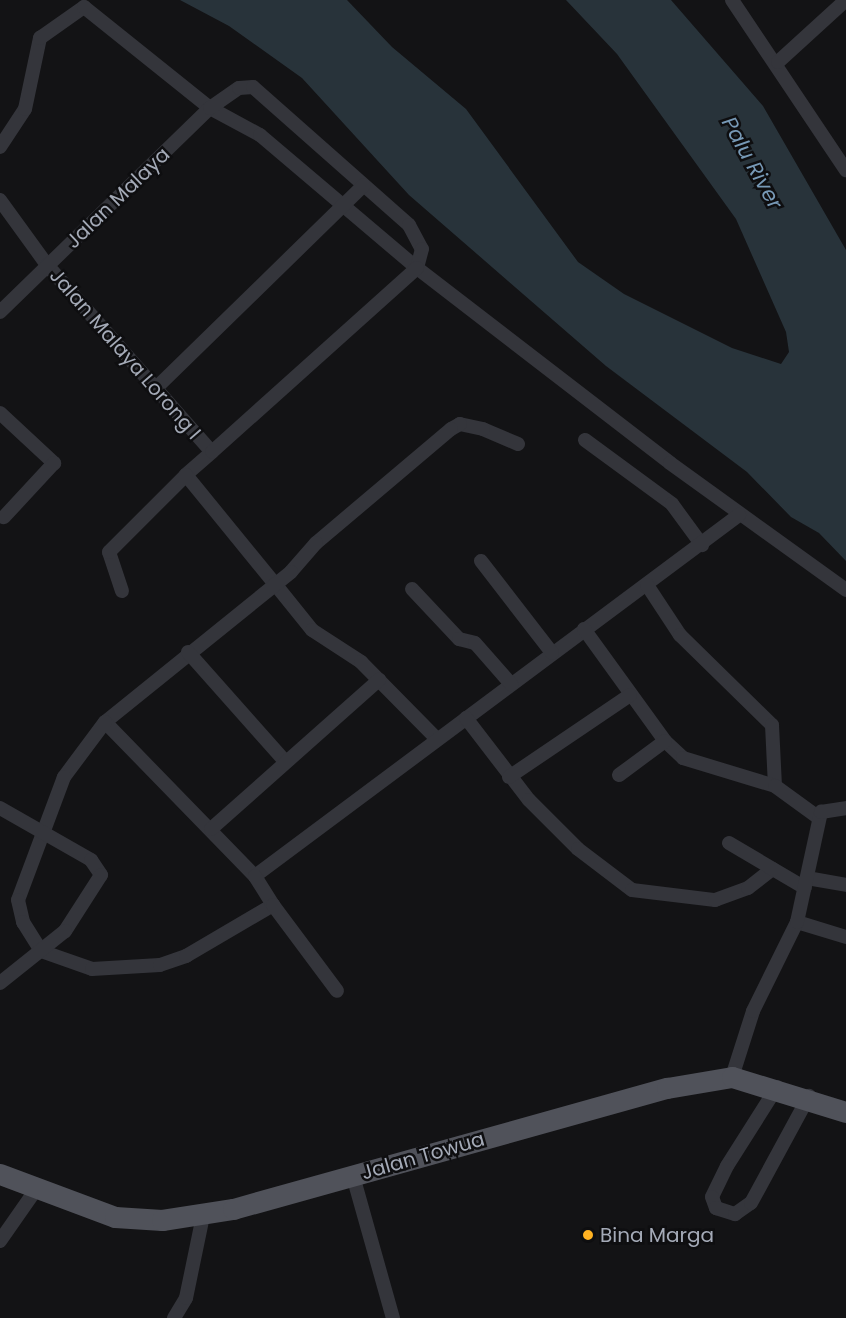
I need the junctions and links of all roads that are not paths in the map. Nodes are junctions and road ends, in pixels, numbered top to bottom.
1 (732, 0) edge
2 (846, 0) edge
3 (777, 62) junction
4 (210, 108) junction
5 (0, 147) edge
6 (846, 170) edge
7 (364, 185) junction
8 (0, 200) edge
9 (347, 203) junction
10 (47, 266) junction
11 (417, 268) junction
12 (0, 312) edge
13 (154, 390) junction
14 (0, 413) edge
15 (585, 440) dead end
16 (518, 444) dead end
17 (212, 452) junction
18 (186, 475) junction
19 (739, 515) junction
20 (4, 517) dead end
21 (702, 545) junction
22 (481, 561) dead end
23 (275, 584) junction
24 (647, 585) junction
25 (412, 589) dead end
26 (846, 590) edge
27 (122, 591) dead end
28 (584, 629) junction
29 (188, 652) junction
30 (552, 653) junction
31 (379, 680) junction
32 (511, 684) junction
33 (630, 695) junction
34 (466, 718) junction
35 (105, 722) junction
36 (437, 739) junction
37 (665, 741) junction
38 (284, 760) junction
39 (619, 775) dead end
40 (509, 777) junction
41 (775, 786) junction
42 (0, 808) edge
43 (846, 808) edge
44 (819, 818) junction
45 (211, 829) junction
46 (41, 831) junction
47 (729, 843) dead end
48 (772, 869) junction
49 (255, 876) junction
50 (806, 883) junction
51 (846, 885) edge
52 (273, 904) junction
53 (798, 922) junction
54 (846, 937) edge
55 (35, 955) junction
56 (0, 983) edge
57 (337, 991) dead end
58 (732, 1077) junction
59 (777, 1087) junction
60 (809, 1096) junction
61 (846, 1112) edge
62 (0, 1174) edge
63 (353, 1176) junction
64 (38, 1188) junction
65 (204, 1216) junction
66 (0, 1241) edge
67 (174, 1318) edge
68 (393, 1318) edge

1 - 3 street
2 - 3 street
3 - 6 street
4 - 5 street
4 - 7 street, Jalan Malaya
4 - 9 street
4 - 10 street, Jalan Malaya
7 - 9 street
7 - 11 street, Jalan Malaya
8 - 10 street, Jalan Malaya Lorong I
9 - 11 street
9 - 13 street
10 - 12 street, Jalan Malaya
10 - 13 street, Jalan Malaya Lorong I
11 - 17 street
11 - 19 street
13 - 17 street, Jalan Malaya Lorong I
14 - 20 street
15 - 21 street
16 - 23 street
17 - 18 street, Jalan Malaya Lorong I
18 - 23 street
18 - 27 street, Jalan Malaya Lorong I
19 - 21 street
19 - 26 street
21 - 24 street
22 - 30 street
23 - 29 street
23 - 31 street
24 - 28 street
24 - 41 street
25 - 32 street
28 - 30 street
28 - 33 street
29 - 35 street
29 - 38 street
30 - 32 street
31 - 36 street
31 - 38 street
32 - 34 street
33 - 37 street
33 - 40 street
34 - 36 street
34 - 40 street
35 - 45 street
35 - 46 street
36 - 49 street
37 - 39 street
37 - 41 street
38 - 45 street
40 - 48 street
41 - 44 street
42 - 46 street
43 - 44 street
44 - 50 street
45 - 49 street
46 - 55 street
46 - 55 street
47 - 48 street
48 - 50 street
49 - 52 street
50 - 51 street
50 - 53 street
52 - 55 street
52 - 57 street
53 - 54 street
53 - 58 street
55 - 56 street
58 - 59 main road, Jalan Towua
58 - 63 main road, Jalan Towua
59 - 60 main road, Jalan Towua
59 - 60 street
60 - 61 main road, Jalan Towua
62 - 64 main road, Jalan Towua
63 - 65 main road, Jalan Towua
63 - 68 street
64 - 65 main road, Jalan Towua
64 - 66 street
65 - 67 street

